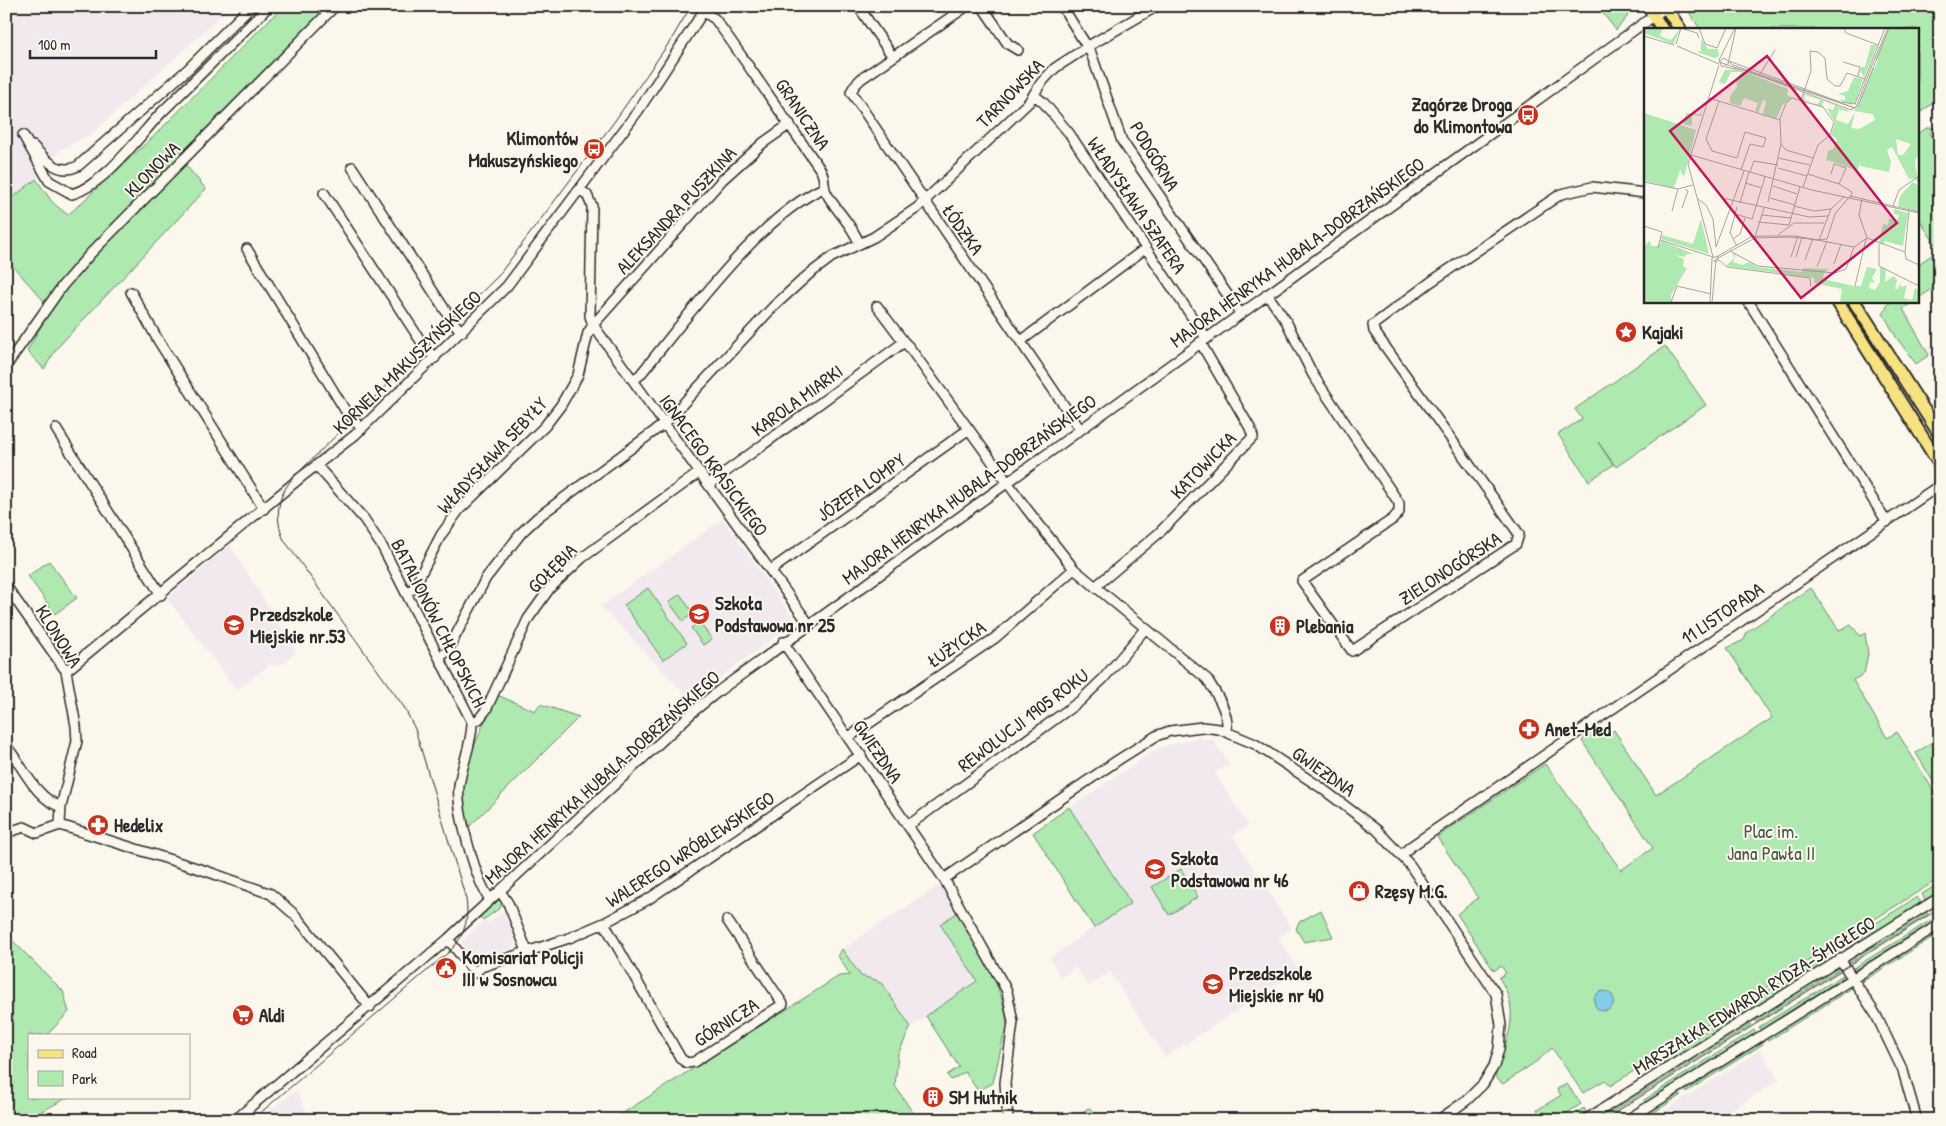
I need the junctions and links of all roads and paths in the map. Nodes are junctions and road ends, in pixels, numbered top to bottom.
1 (251, 6) edge
2 (268, 6) edge
3 (335, 6) edge
4 (858, 6) edge
5 (967, 6) edge
6 (982, 6) edge
7 (1062, 6) edge
8 (1157, 6) edge
9 (1665, 6) edge
10 (705, 9) edge
11 (1650, 11) edge
12 (1661, 28) edge
13 (1679, 28) edge
14 (1088, 46) junction
15 (1018, 50) dead end
16 (893, 56) junction
17 (1034, 95) junction
18 (790, 124) junction
19 (352, 167) dead end
20 (824, 188) junction
21 (580, 189) junction
22 (324, 193) dead end
23 (1644, 193) edge
24 (924, 201) junction
25 (859, 243) junction
26 (1146, 248) junction
27 (247, 249) dead end
28 (131, 292) dead end
29 (1268, 294) junction
30 (1749, 302) edge
31 (1838, 302) edge
32 (1855, 302) edge
33 (877, 306) dead end
34 (1240, 314) junction
35 (1868, 324) junction
36 (593, 325) junction
37 (1856, 331) junction
38 (462, 332) junction
39 (1203, 340) junction
40 (1021, 341) junction
41 (904, 342) junction
42 (435, 358) junction
43 (6, 366) edge
44 (633, 380) junction
45 (664, 424) junction
46 (56, 429) dead end
47 (362, 429) junction
48 (969, 429) junction
49 (1080, 429) junction
50 (1940, 435) edge
51 (1940, 465) edge
52 (317, 466) junction
53 (700, 472) junction
54 (1007, 482) junction
55 (708, 484) junction
56 (1940, 485) edge
57 (264, 509) junction
58 (1887, 522) junction
59 (1074, 569) junction
60 (771, 570) junction
61 (6, 586) edge
62 (1096, 587) junction
63 (407, 592) junction
64 (161, 595) junction
65 (809, 624) junction
66 (1145, 628) junction
67 (783, 642) junction
68 (439, 657) junction
69 (66, 672) junction
70 (472, 722) junction
71 (1227, 732) junction
72 (849, 737) junction
73 (6, 746) edge
74 (861, 755) junction
75 (61, 807) junction
76 (60, 825) junction
77 (909, 825) junction
78 (6, 833) edge
79 (1401, 856) junction
80 (944, 879) junction
81 (500, 891) junction
82 (1940, 897) edge
83 (490, 900) junction
84 (727, 920) dead end
85 (604, 923) junction
86 (1940, 924) edge
87 (448, 939) junction
88 (527, 951) junction
89 (1840, 960) junction
90 (1852, 978) junction
91 (370, 1007) junction
92 (235, 1120) edge
93 (1008, 1120) edge
94 (1438, 1120) edge
95 (1585, 1120) edge
96 (1627, 1120) edge
97 (1917, 1120) edge

1 - 2 street
3 - 43 street, KLONOWA
4 - 16 street
5 - 16 street, ŁÓDZKA
6 - 15 street
7 - 14 street, PODGÓRNA
8 - 14 street, TARNOWSKA
9 - 11 street, MAJORA HENRYKA HUBALA-DOBRZAŃSKIEGO
9 - 13 main road
10 - 18 street, GRANICZNA
10 - 21 street, KORNELA MAKUSZYŃSKIEGO
11 - 12 main road
11 - 29 street, MAJORA HENRYKA HUBALA-DOBRZAŃSKIEGO
14 - 17 street, TARNOWSKA
14 - 34 street, PODGÓRNA
16 - 24 street, ŁÓDZKA
17 - 24 street, TARNOWSKA
17 - 26 street, WŁADYSŁAWA SZAFERA
18 - 20 street, GRANICZNA
18 - 36 street, ALEKSANDRA PUSZKINA
19 - 38 street
20 - 25 street, GRANICZNA
20 - 44 street
21 - 36 street, WŁADYSŁAWA SEBYŁY
21 - 38 street, KORNELA MAKUSZYŃSKIEGO
22 - 42 street
23 - 29 street, ZIELONOGÓRSKA
24 - 25 street, TARNOWSKA
24 - 40 street, ŁÓDZKA
25 - 45 street, TARNOWSKA
26 - 39 street, WŁADYSŁAWA SZAFERA
26 - 40 street
27 - 47 street
28 - 57 street
29 - 34 street, MAJORA HENRYKA HUBALA-DOBRZAŃSKIEGO
30 - 58 street
31 - 37 main road
32 - 35 main road
33 - 41 street
34 - 39 street, MAJORA HENRYKA HUBALA-DOBRZAŃSKIEGO
35 - 37 main road
35 - 50 main road
36 - 44 street, IGNACEGO KRASICKIEGO
36 - 63 street, WŁADYSŁAWA SEBYŁY
37 - 51 main road
38 - 42 street, KORNELA MAKUSZYŃSKIEGO
39 - 49 street, MAJORA HENRYKA HUBALA-DOBRZAŃSKIEGO
39 - 62 street, KATOWICKA
40 - 49 street, ŁÓDZKA
41 - 48 street
41 - 55 street, KAROLA MIARKI
42 - 47 street, KORNELA MAKUSZYŃSKIEGO
44 - 45 street, IGNACEGO KRASICKIEGO
45 - 53 street, IGNACEGO KRASICKIEGO
45 - 68 street, TARNOWSKA
46 - 64 street
47 - 52 street, KORNELA MAKUSZYŃSKIEGO
48 - 54 street
48 - 60 street, JÓZEFA LOMPY
49 - 54 street, MAJORA HENRYKA HUBALA-DOBRZAŃSKIEGO
52 - 57 street, KORNELA MAKUSZYŃSKIEGO
52 - 63 street, BATALIONÓW CHŁOPSKICH
53 - 55 street, IGNACEGO KRASICKIEGO
53 - 70 street, GOŁĘBIA
54 - 59 street
54 - 65 street, MAJORA HENRYKA HUBALA-DOBRZAŃSKIEGO
55 - 60 street, IGNACEGO KRASICKIEGO
56 - 58 street, 11 LISTOPADA
57 - 64 street, KORNELA MAKUSZYŃSKIEGO
58 - 79 street, 11 LISTOPADA
59 - 62 street
59 - 72 street, ŁUŻYCKA
60 - 65 street, IGNACEGO KRASICKIEGO
61 - 69 street, KLONOWA
62 - 66 street
63 - 68 street, BATALIONÓW CHŁOPSKICH
64 - 69 street, KORNELA MAKUSZYŃSKIEGO
65 - 67 street, MAJORA HENRYKA HUBALA-DOBRZAŃSKIEGO
66 - 71 street
66 - 77 street, REWOLUCJI 1905 ROKU
67 - 72 street, GWIEZDNA
67 - 81 street, MAJORA HENRYKA HUBALA-DOBRZAŃSKIEGO
68 - 70 street, BATALIONÓW CHŁOPSKICH
69 - 75 street, KLONOWA
70 - 83 street, BATALIONÓW CHŁOPSKICH
71 - 79 street, GWIEZDNA
71 - 80 street, GWIEZDNA
72 - 74 street, GWIEZDNA
73 - 75 street
74 - 77 street, GWIEZDNA
74 - 85 street, WALEREGO WRÓBLEWSKIEGO
75 - 76 street, KLONOWA
76 - 78 street
76 - 91 street
77 - 80 street, GWIEZDNA
79 - 94 street, GWIEZDNA
80 - 93 street, GWIEZDNA
81 - 83 street, MAJORA HENRYKA HUBALA-DOBRZAŃSKIEGO
81 - 88 street
82 - 89 street, MARSZAŁKA EDWARDA RYDZA-ŚMIGŁEGO
83 - 87 street, MAJORA HENRYKA HUBALA-DOBRZAŃSKIEGO
84 - 85 street, GÓRNICZA
85 - 88 street, WALEREGO WRÓBLEWSKIEGO
86 - 90 street, MARSZAŁKA EDWARDA RYDZA-ŚMIGŁEGO
87 - 88 street, WALEREGO WRÓBLEWSKIEGO
87 - 91 street, MAJORA HENRYKA HUBALA-DOBRZAŃSKIEGO
89 - 90 street
89 - 95 street, MARSZAŁKA EDWARDA RYDZA-ŚMIGŁEGO
90 - 96 street, MARSZAŁKA EDWARDA RYDZA-ŚMIGŁEGO
90 - 97 street
91 - 92 street, MAJORA HENRYKA HUBALA-DOBRZAŃSKIEGO

